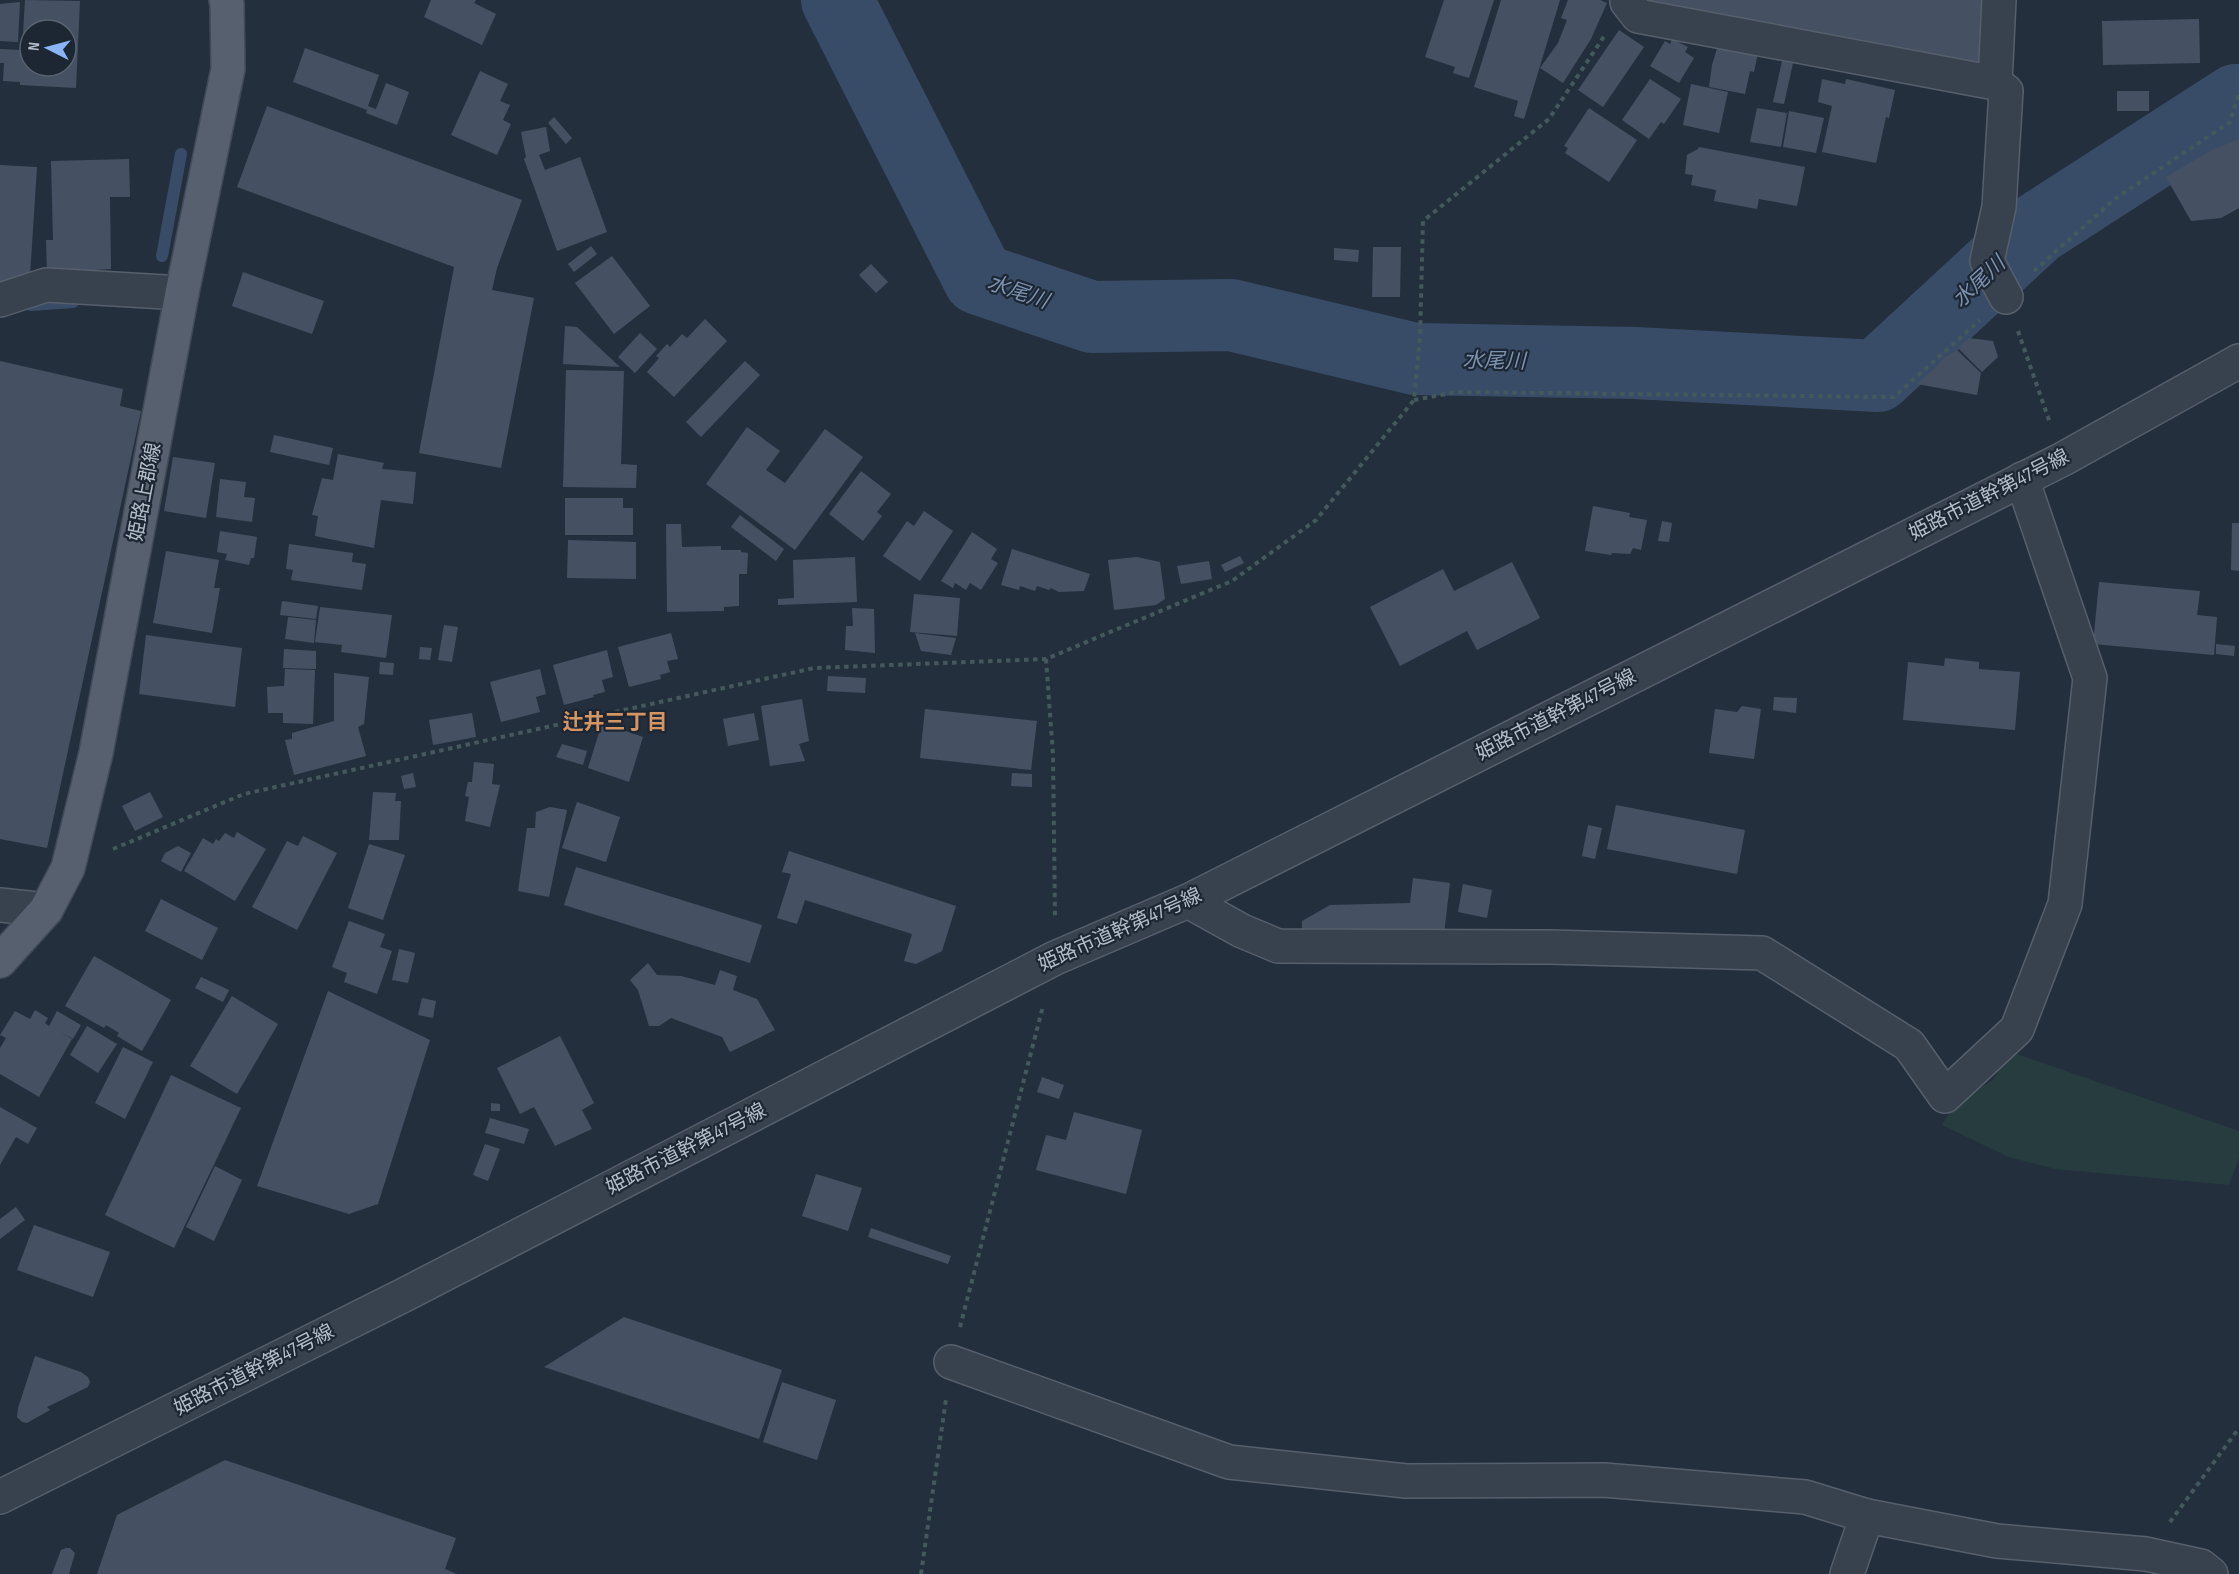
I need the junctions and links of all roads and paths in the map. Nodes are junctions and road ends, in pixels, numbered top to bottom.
1 (1999, 0) edge
2 (231, 1) edge
3 (1627, 1) edge
4 (1995, 83) junction
5 (2239, 92) edge
6 (182, 293) junction
7 (2005, 295) junction
8 (0, 300) edge
9 (2239, 361) edge
10 (1414, 400) junction
11 (2063, 459) junction
12 (2022, 479) junction
13 (1046, 659) junction
14 (68, 868) junction
15 (1188, 901) junction
16 (0, 905) edge
17 (46, 910) junction
18 (1055, 958) junction
19 (0, 961) edge
20 (951, 1362) junction
21 (2239, 1428) edge
22 (0, 1497) edge
23 (1867, 1516) junction
24 (2146, 1554) junction
25 (921, 1574) edge
26 (1847, 1574) edge
27 (2211, 1574) edge

1 - 4 street
2 - 6 main road, 姫路上郡線
3 - 4 street
3 - 10 path
4 - 7 street
5 - 7 path
6 - 8 street
6 - 14 main road, 姫路上郡線
7 - 10 path
7 - 11 path
9 - 11 street, 姫路市道幹第47号線
10 - 13 path
11 - 12 street, 姫路市道幹第47号線
12 - 15 street, 姫路市道幹第47号線
12 - 15 street
13 - 14 path
13 - 18 path
14 - 17 main road, 姫路上郡線
15 - 18 street, 姫路市道幹第47号線
16 - 17 street
17 - 19 main road, 姫路上郡線
18 - 20 path
18 - 22 street, 姫路市道幹第47号線
20 - 23 street
20 - 25 path
21 - 24 path
23 - 24 street
23 - 26 street
24 - 27 street

